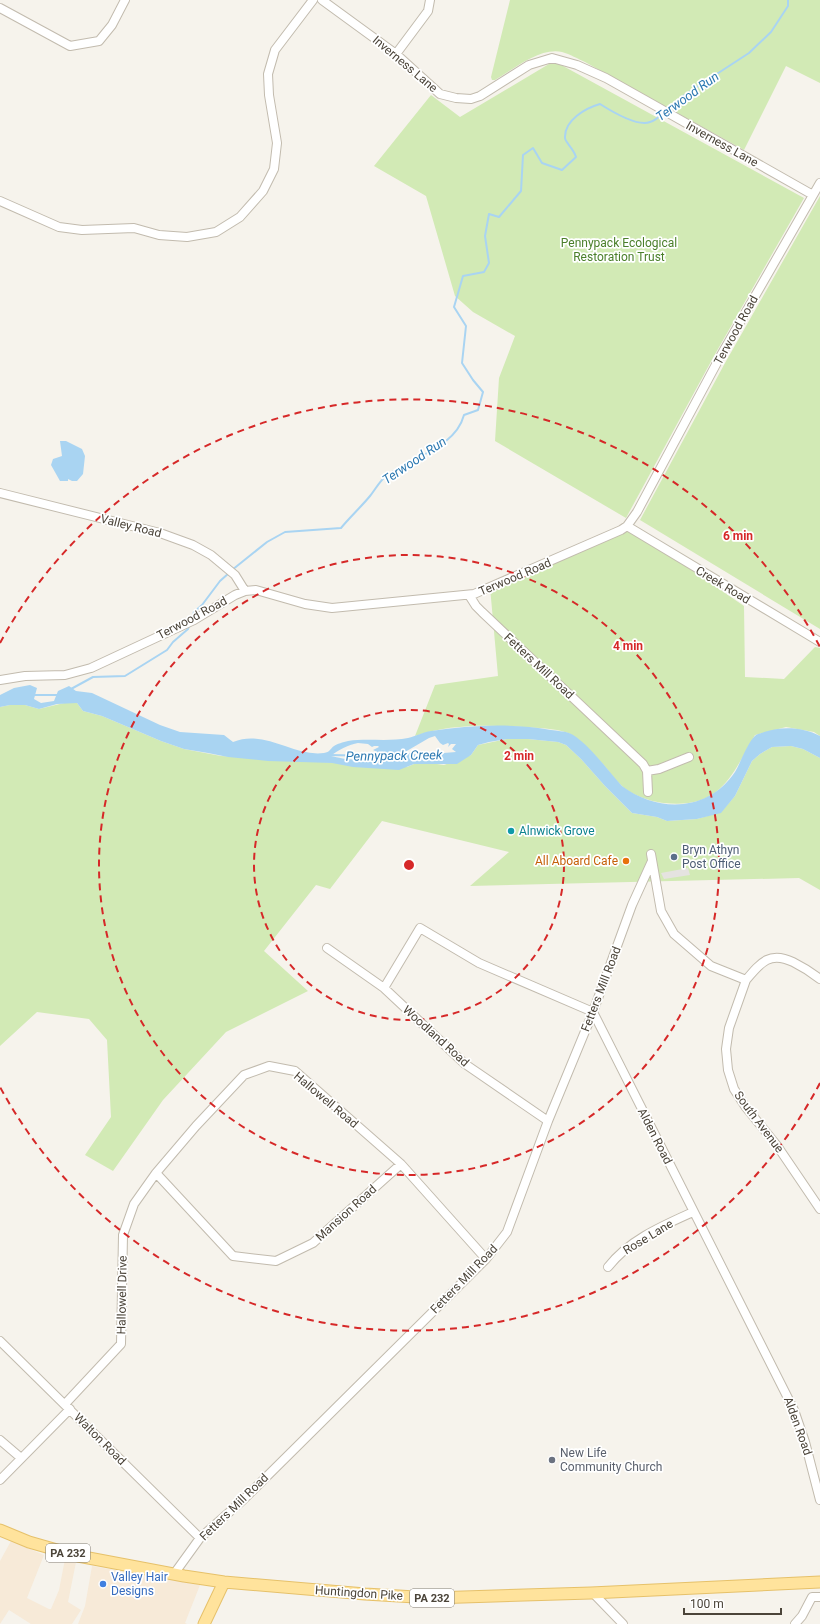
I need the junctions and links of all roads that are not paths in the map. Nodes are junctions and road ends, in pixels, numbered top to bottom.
1 (125, 0) edge
2 (313, 0) edge
3 (322, 0) edge
4 (430, 0) edge
5 (0, 8) edge
6 (396, 54) junction
7 (820, 183) edge
8 (813, 196) junction
9 (0, 201) edge
10 (0, 492) edge
11 (627, 526) junction
12 (245, 591) junction
13 (469, 595) junction
14 (820, 642) edge
15 (0, 680) edge
16 (689, 757) dead end
17 (647, 771) junction
18 (648, 792) dead end
19 (328, 948) dead end
20 (820, 979) edge
21 (746, 980) junction
22 (384, 988) junction
23 (593, 1012) junction
24 (548, 1121) junction
25 (401, 1164) junction
26 (156, 1173) junction
27 (820, 1209) edge
28 (693, 1212) junction
29 (486, 1259) junction
30 (608, 1267) dead end
31 (0, 1342) edge
32 (68, 1407) junction
33 (0, 1440) edge
34 (21, 1458) junction
35 (0, 1480) edge
36 (820, 1500) edge
37 (0, 1530) edge
38 (200, 1538) junction
39 (174, 1574) junction
40 (224, 1582) junction
41 (820, 1582) edge
42 (593, 1593) junction
43 (820, 1597) edge
44 (204, 1624) edge
45 (623, 1624) edge
46 (794, 1624) edge

1 - 5 street
2 - 9 street
3 - 6 street, Inverness Lane
4 - 6 street
6 - 8 street, Inverness Lane
7 - 8 street, Terwood Road
8 - 11 street, Terwood Road
10 - 12 street, Valley Road
11 - 13 street, Terwood Road
11 - 14 street, Creek Road
12 - 13 street, Terwood Road
12 - 15 street, Terwood Road
13 - 17 street, Fetters Mill Road
16 - 17 street
17 - 18 street
19 - 22 street, Woodland Road
20 - 21 street
21 - 23 street, Fetters Mill Road
21 - 27 street, South Avenue
22 - 23 street
22 - 24 street, Woodland Road
23 - 24 street, Fetters Mill Road
23 - 28 street, Alden Road
24 - 29 street, Fetters Mill Road
25 - 26 street, Mansion Road
25 - 26 street, Hallowell Road
25 - 29 street, Hallowell Road
26 - 32 street, Hallowell Drive
28 - 30 street, Rose Lane
28 - 36 street, Alden Road
29 - 38 street, Fetters Mill Road
31 - 32 street, Walton Road
32 - 34 street, Hallowell Drive
32 - 38 street, Walton Road
33 - 34 street
34 - 35 street, Hallowell Drive
37 - 39 main road, Huntingdon Pike / PA 232
38 - 39 street, Fetters Mill Road
39 - 40 main road, Huntingdon Pike / PA 232
40 - 42 main road, Huntingdon Pike / PA 232
40 - 44 main road
41 - 42 main road, Huntingdon Pike / PA 232
42 - 45 street
43 - 46 street

